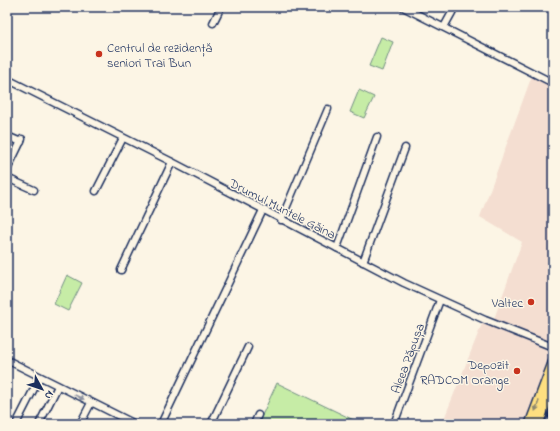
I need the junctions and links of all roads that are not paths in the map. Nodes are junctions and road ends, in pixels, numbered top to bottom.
1 (221, 7) edge
2 (403, 7) edge
3 (455, 7) edge
4 (213, 23) dead end
5 (444, 27) junction
6 (7, 79) edge
7 (553, 83) edge
8 (328, 109) dead end
9 (7, 136) edge
10 (377, 137) dead end
11 (123, 138) junction
12 (405, 148) dead end
13 (172, 162) junction
14 (7, 170) edge
15 (7, 178) edge
16 (34, 190) dead end
17 (96, 191) dead end
18 (263, 210) junction
19 (281, 220) junction
20 (337, 248) junction
21 (363, 262) junction
22 (121, 270) dead end
23 (440, 300) junction
24 (248, 347) dead end
25 (553, 347) edge
26 (7, 360) edge
27 (553, 363) edge
28 (40, 377) junction
29 (553, 385) edge
30 (58, 386) junction
31 (91, 403) junction
32 (258, 415) dead end
33 (16, 424) edge
34 (39, 424) edge
35 (80, 424) edge
36 (135, 424) edge
37 (161, 424) edge
38 (211, 424) edge
39 (254, 424) edge
40 (394, 424) edge
41 (530, 424) edge
42 (538, 424) edge

1 - 4 street
2 - 5 street
3 - 5 street
5 - 7 street
6 - 11 street, Drumul Muntele Găina
8 - 19 street
9 - 14 street
10 - 20 street
11 - 13 street, Drumul Muntele Găina
11 - 17 street
12 - 21 street
13 - 18 street, Drumul Muntele Găina
13 - 22 street
15 - 16 street
18 - 19 street, Drumul Muntele Găina
18 - 37 street
19 - 20 street, Drumul Muntele Găina
20 - 21 street, Drumul Muntele Găina
21 - 23 street, Drumul Muntele Găina
23 - 25 street, Drumul Muntele Găina
23 - 40 street, Aleea Păpușa
24 - 38 street
26 - 28 street
27 -> 41 main road
28 - 30 street
28 - 33 street
29 - 42 main road
30 -> 31 street
30 - 34 street
31 - 35 street
31 - 36 street
32 - 39 street

